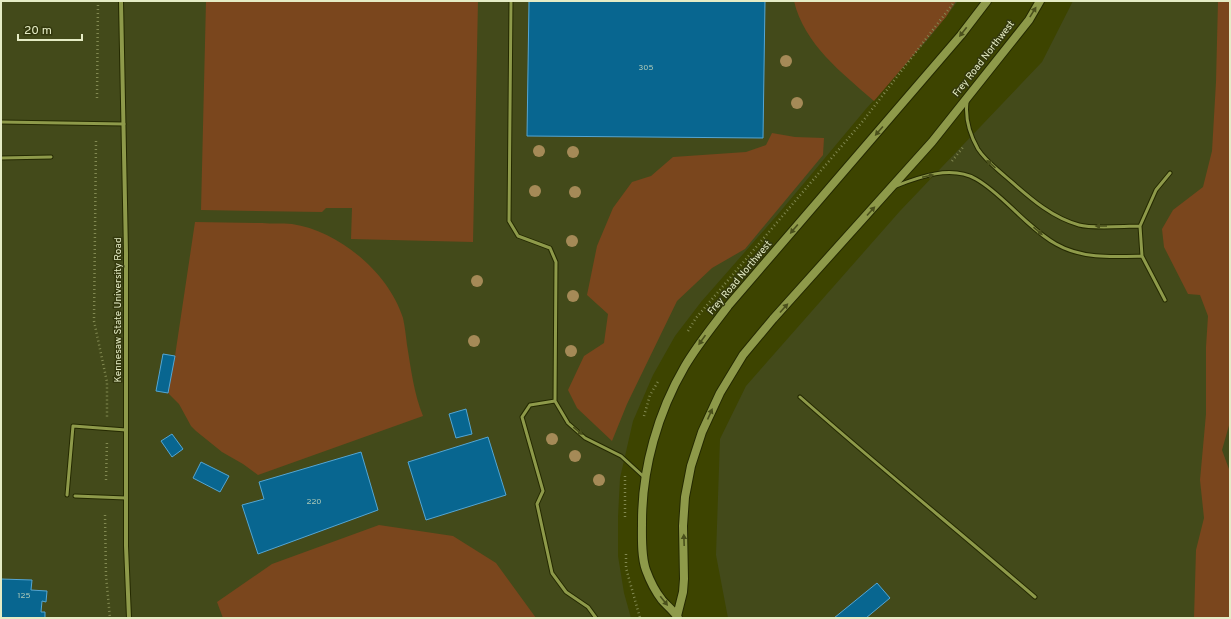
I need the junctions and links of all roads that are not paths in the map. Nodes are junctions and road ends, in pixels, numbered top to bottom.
1 (121, 1) edge
2 (511, 1) edge
3 (987, 1) edge
4 (1040, 1) edge
5 (968, 96) junction
6 (1, 122) edge
7 (124, 124) junction
8 (51, 157) dead end
9 (1, 158) edge
10 (1170, 173) dead end
11 (891, 188) junction
12 (1140, 226) junction
13 (1142, 256) junction
14 (1165, 300) dead end
15 (800, 397) dead end
16 (555, 401) junction
17 (126, 430) junction
18 (645, 478) junction
19 (67, 495) dead end
20 (75, 496) dead end
21 (126, 498) junction
22 (1035, 597) dead end
23 (677, 617) edge
24 (129, 618) edge
25 (596, 618) edge

1 - 7 street, Kennesaw State University Road
2 - 16 lane
3 -> 18 main road, Frey Road Northwest
5 -> 4 main road, Frey Road Northwest
5 - 11 main road, Frey Road Northwest
12 -> 5 lane
6 - 7 lane
7 - 17 street, Kennesaw State University Road
8 - 9 lane
10 - 12 lane
11 -> 13 lane
23 -> 11 main road, Frey Road Northwest
12 - 13 lane
13 - 14 lane
15 - 22 lane
16 -> 18 lane
16 - 25 lane
17 - 19 lane
17 - 21 street, Kennesaw State University Road
18 -> 23 main road, Frey Road Northwest
20 - 21 lane
21 - 24 street, Kennesaw State University Road

